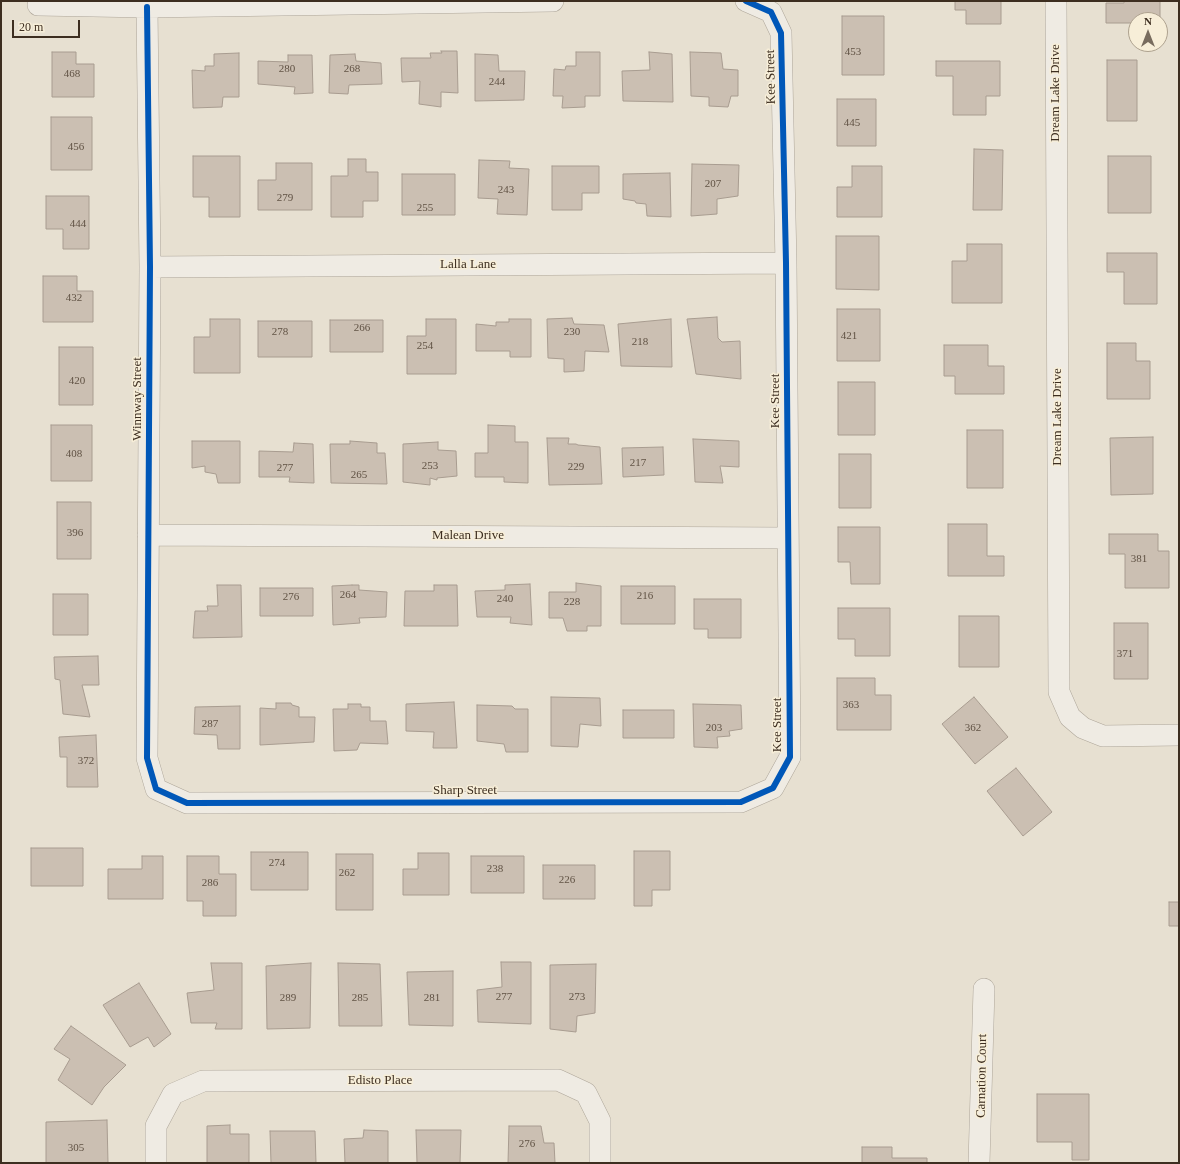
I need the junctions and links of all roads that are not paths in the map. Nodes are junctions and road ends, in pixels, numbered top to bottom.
1 (499, 1) edge
2 (553, 1) edge
3 (746, 1) edge
4 (1056, 1) edge
5 (38, 5) dead end
6 (147, 7) junction
7 (786, 263) junction
8 (150, 267) junction
9 (148, 535) junction
10 (788, 538) junction
11 (1179, 735) edge
12 (773, 788) joint
13 (156, 789) joint
14 (984, 989) dead end
15 (156, 1163) edge
16 (600, 1163) edge
17 (980, 1163) edge

1 - 2 street
1 - 6 street
3 - 7 street, Kee Street
4 - 11 street, Dream Lake Drive
5 - 6 street
6 - 8 street, Winnway Street
7 - 8 street, Lalla Lane
7 - 10 street, Kee Street
8 - 9 street, Winnway Street
9 - 10 street, Malean Drive
9 - 13 street, Winnway Street
10 - 12 street, Kee Street
12 - 13 street, Sharp Street
14 - 17 street, Carnation Court
15 - 16 street, Edisto Place

